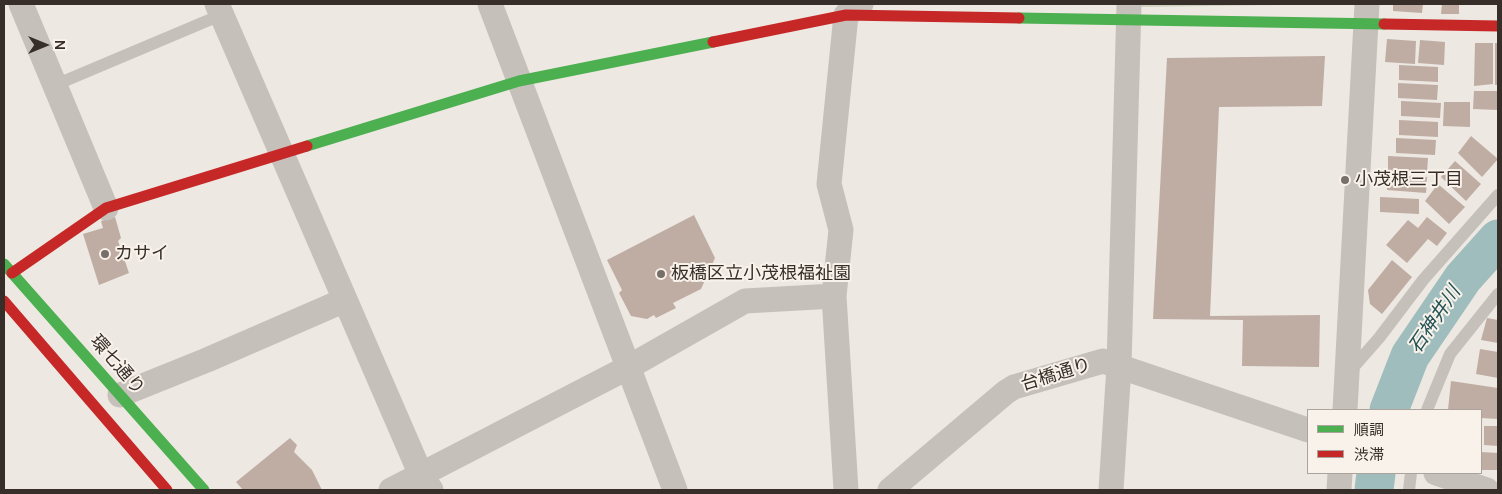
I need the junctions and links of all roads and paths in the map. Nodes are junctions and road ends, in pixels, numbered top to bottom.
1 (21, 4) edge
2 (490, 4) edge
3 (851, 8) edge
4 (219, 9) edge
5 (1129, 11) edge
6 (1366, 13) edge
7 (1498, 26) edge
8 (519, 80) junction
9 (55, 85) junction
10 (282, 155) junction
11 (1498, 195) edge
12 (106, 208) junction
13 (4, 264) edge
14 (12, 273) junction
15 (1498, 294) edge
16 (834, 296) junction
17 (345, 300) junction
18 (4, 302) edge
19 (1119, 366) junction
20 (628, 368) junction
21 (1348, 372) junction
22 (120, 396) junction
23 (1345, 409) edge
24 (1426, 409) edge
25 (1307, 430) edge
26 (1340, 474) edge
27 (1411, 474) edge
28 (1439, 474) edge
29 (426, 483) edge
30 (167, 490) edge
31 (204, 490) edge
32 (391, 490) edge
33 (675, 490) edge
34 (846, 490) edge
35 (890, 490) edge
36 (1111, 490) edge
37 (1339, 490) edge
38 (1409, 490) edge
39 (1487, 490) edge

1 - 9 street
2 - 8 street
3 - 5 street
3 - 8 street
3 - 16 street
4 - 9 lane
4 - 10 street
5 - 6 street
5 - 19 street
6 - 7 street
6 - 21 street
8 - 10 street
8 - 20 street
9 - 12 street
10 - 12 street
10 - 17 street
11 - 21 lane
12 - 14 street
13 - 14 street, 環七通り
14 - 22 street, 環七通り
15 - 24 lane
16 - 20 street
16 - 34 street
17 - 22 street
17 - 29 street
18 - 30 street
19 - 25 street, 台橋通り
19 - 35 street, 台橋通り
19 - 36 street
20 - 29 street
20 - 33 street
21 - 23 street
22 - 31 street, 環七通り
26 - 37 street
27 - 38 lane
28 - 39 street
29 - 32 street

